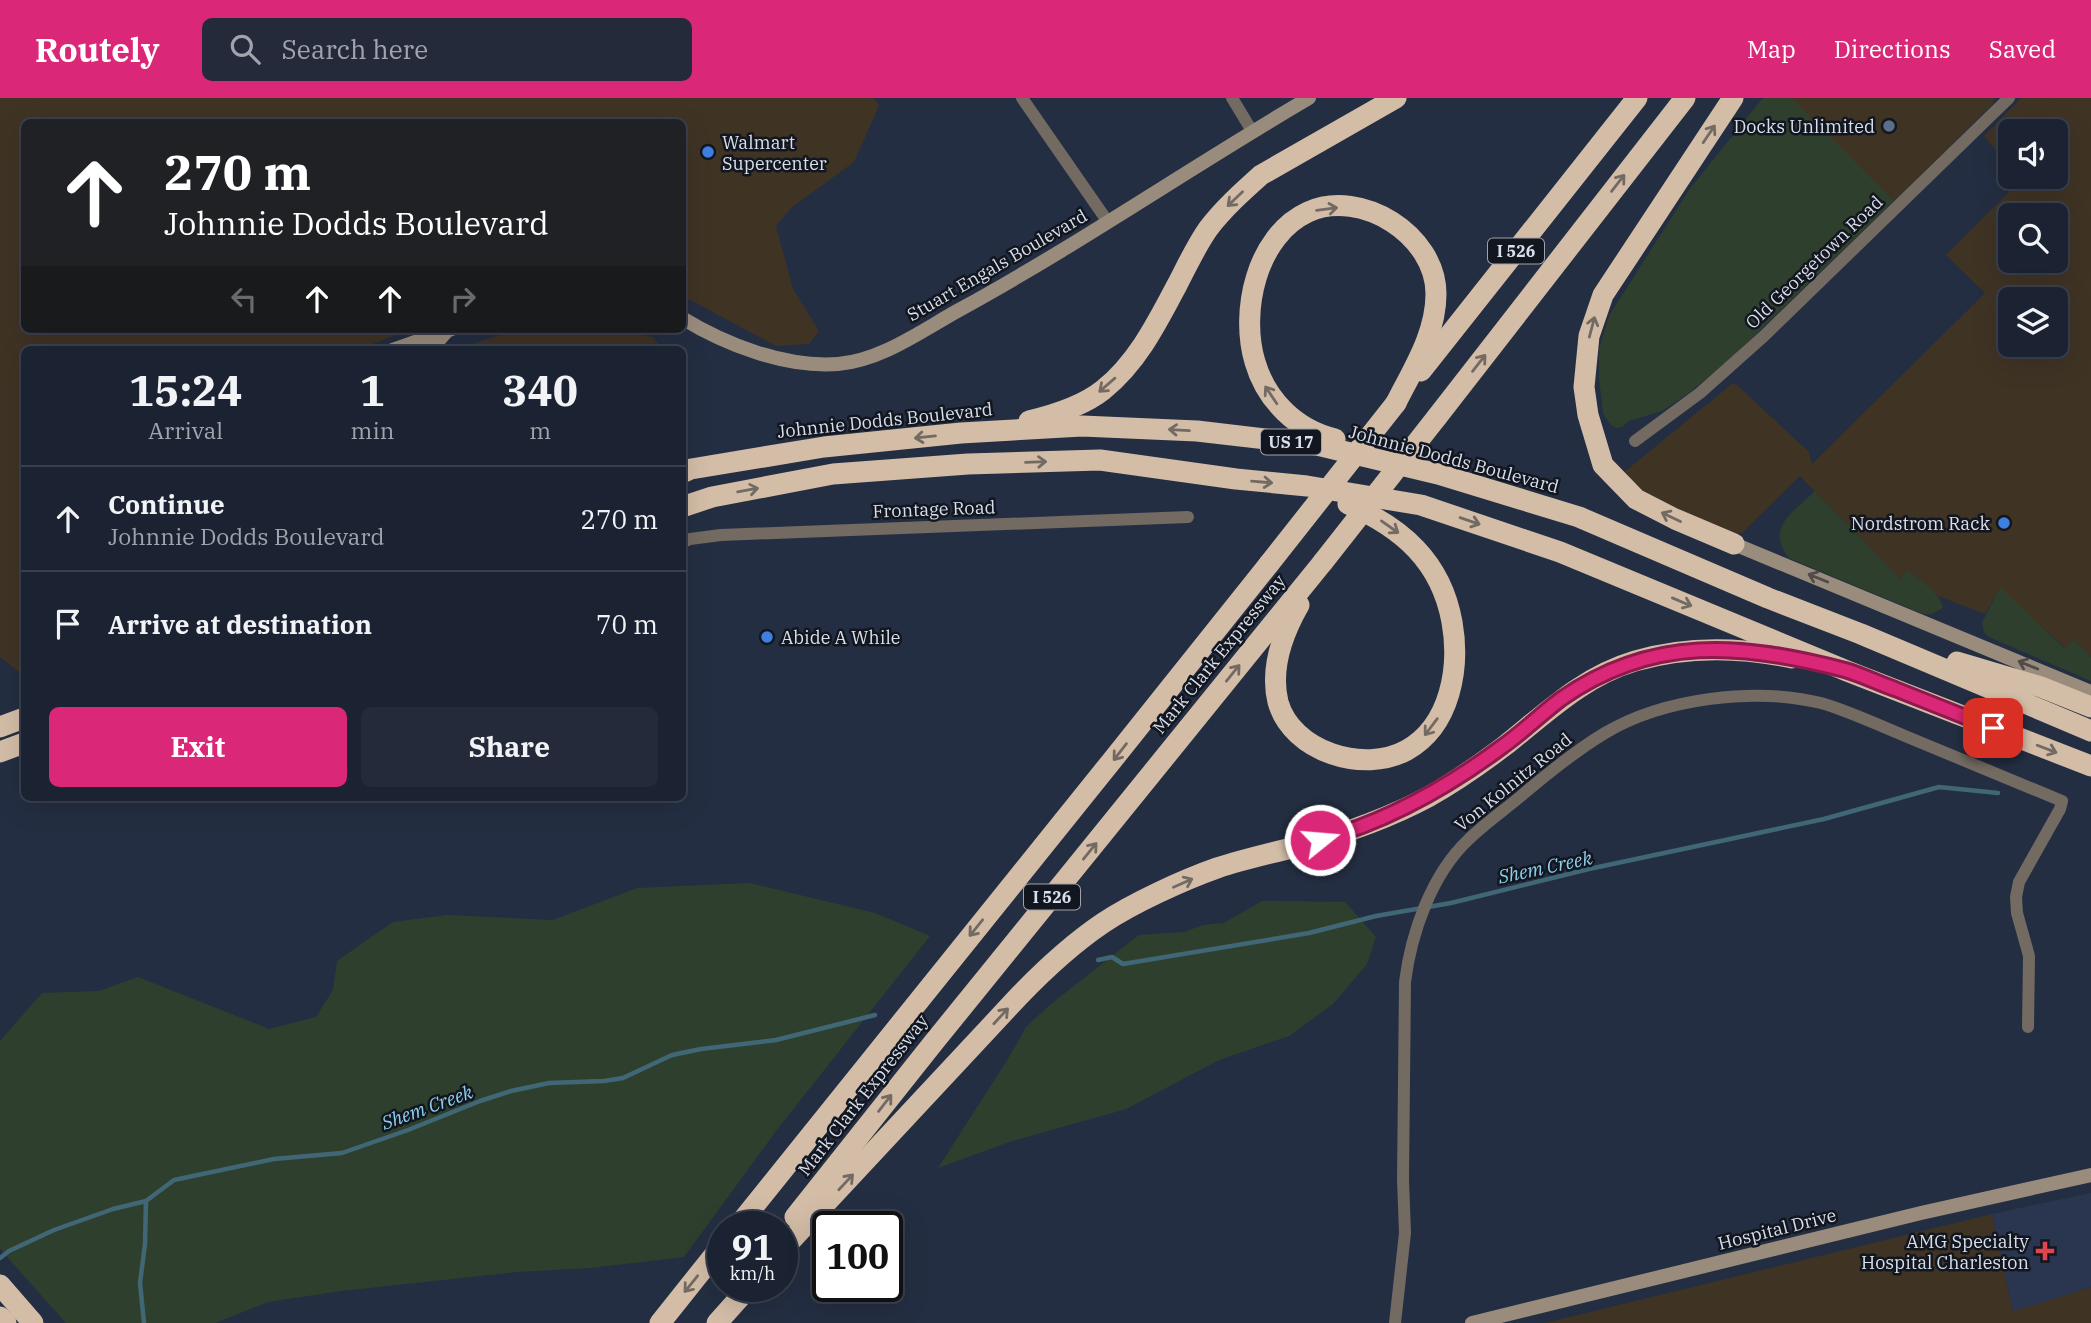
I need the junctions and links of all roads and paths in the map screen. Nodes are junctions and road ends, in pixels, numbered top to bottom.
1 (1022, 98) edge
2 (1232, 98) edge
3 (1309, 98) edge
4 (1396, 98) edge
5 (1637, 98) edge
6 (1685, 98) edge
7 (1733, 98) edge
8 (2009, 98) edge
9 (1252, 131) junction
10 (1108, 222) junction
11 (686, 320) edge
12 (441, 333) edge
13 (447, 333) edge
14 (404, 346) edge
15 (434, 346) edge
16 (1396, 403) junction
17 (993, 431) junction
18 (1635, 441) dead end
19 (686, 471) edge
20 (1307, 486) junction
21 (686, 506) edge
22 (1188, 516) dead end
23 (1579, 517) junction
24 (686, 541) edge
25 (1734, 544) joint
26 (1323, 562) junction
27 (1861, 634) junction
28 (1847, 671) junction
29 (2091, 692) edge
30 (2091, 707) edge
31 (21, 719) edge
32 (0, 727) edge
33 (2091, 731) edge
34 (21, 744) edge
35 (0, 752) edge
36 (2091, 766) edge
37 (2028, 1027) dead end
38 (2091, 1175) edge
39 (750, 1211) edge
40 (798, 1214) edge
41 (798, 1233) edge
42 (707, 1264) edge
43 (0, 1285) edge
44 (728, 1302) edge
45 (736, 1302) edge
46 (0, 1317) edge
47 (6, 1323) edge
48 (33, 1323) edge
49 (660, 1323) edge
50 (712, 1323) edge
51 (717, 1323) edge
52 (1395, 1323) edge
53 (1472, 1323) edge

1 - 10 street
2 - 9 street
3 - 9 street, Stuart Engals Boulevard
4 -> 17 highway
5 - 16 highway, Mark Clark Expressway / I 526
26 -> 6 highway, Mark Clark Expressway, bridge
25 -> 7 highway
8 - 18 street, Old Georgetown Road
9 - 10 street, Stuart Engals Boulevard
10 - 11 street, Stuart Engals Boulevard
12 - 14 street
13 - 15 street
23 -> 16 highway
16 -> 39 highway, Mark Clark Expressway / I 526, bridge
17 -> 19 highway, Johnnie Dodds Boulevard / US 17
23 -> 17 highway, Johnnie Dodds Boulevard / US 17
21 -> 20 highway
20 -> 26 highway
20 -> 28 highway
22 - 24 street, Frontage Road
23 - 27 highway, Johnnie Dodds Boulevard / US 17
29 -> 25 street
40 -> 26 highway, Mark Clark Expressway / I 526
27 - 30 highway
27 - 33 highway, Johnnie Dodds Boulevard / US 17
28 -> 36 highway
41 -> 28 highway
31 - 32 highway
34 - 35 highway
37 - 52 street, Von Kolnitz Road
38 - 53 street, Hospital Drive
42 -> 49 highway
43 - 48 highway
44 - 50 highway
45 - 51 highway
46 - 47 highway

